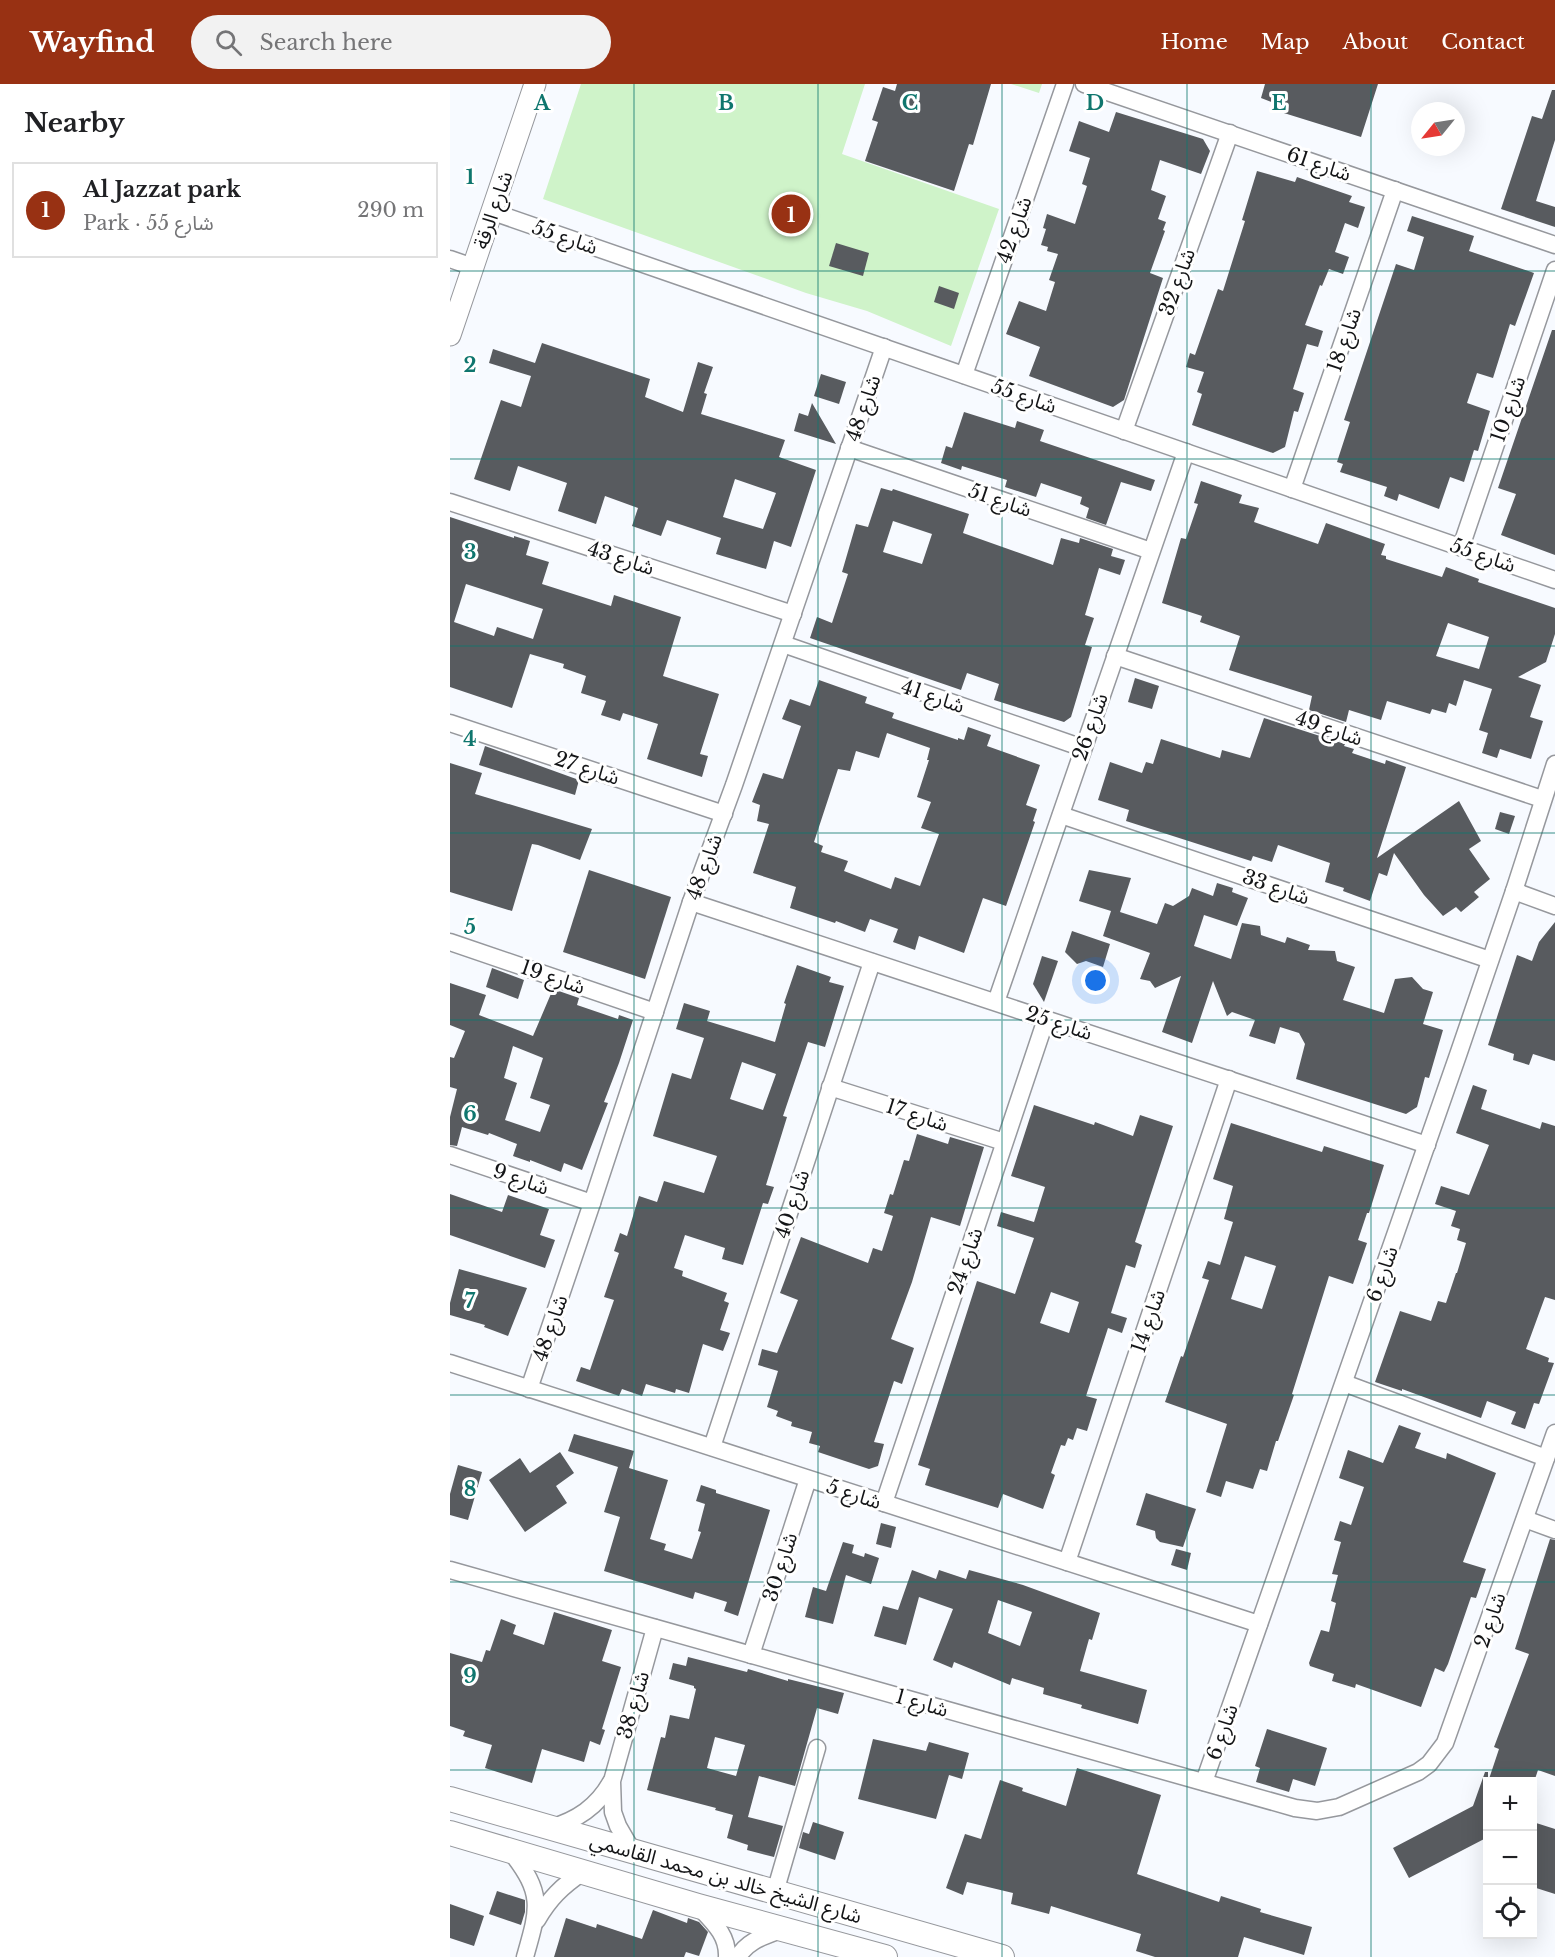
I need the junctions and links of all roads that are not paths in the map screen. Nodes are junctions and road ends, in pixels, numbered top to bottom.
1 (535, 84) edge
2 (1065, 84) edge
3 (1084, 84) edge
4 (1230, 133) junction
5 (1395, 190) junction
6 (493, 212) junction
7 (1555, 245) edge
8 (450, 259) edge
9 (473, 267) junction
10 (1555, 270) edge
11 (450, 335) edge
12 (884, 347) junction
13 (964, 375) junction
14 (1124, 431) junction
15 (849, 448) junction
16 (1186, 452) junction
17 (1292, 489) junction
18 (450, 502) edge
19 (1461, 548) junction
20 (1151, 551) junction
21 (1555, 580) edge
22 (793, 614) junction
23 (783, 644) junction
24 (1115, 656) junction
25 (450, 723) edge
26 (1083, 748) junction
27 (1555, 764) edge
28 (1542, 799) junction
29 (724, 814) junction
30 (1060, 815) junction
31 (1515, 891) junction
32 (691, 902) junction
33 (1555, 906) edge
34 (450, 942) edge
35 (1491, 960) junction
36 (872, 962) junction
37 (996, 1002) junction
38 (655, 1012) junction
39 (1046, 1019) junction
40 (1229, 1079) junction
41 (830, 1087) junction
42 (1004, 1142) junction
43 (1427, 1145) junction
44 (450, 1155) edge
45 (592, 1203) junction
46 (450, 1363) edge
47 (1344, 1383) junction
48 (529, 1389) junction
49 (1555, 1433) edge
50 (712, 1447) junction
51 (1546, 1458) junction
52 (808, 1479) junction
53 (884, 1503) junction
54 (1525, 1519) junction
55 (1555, 1530) edge
56 (1067, 1562) junction
57 (450, 1570) edge
58 (1259, 1624) junction
59 (655, 1628) junction
60 (752, 1655) junction
61 (817, 1748) dead end
62 (612, 1781) junction
63 (1204, 1782) junction
64 (1393, 1784) joint
65 (450, 1799) edge
66 (549, 1828) junction
67 (450, 1833) edge
68 (512, 1852) junction
69 (633, 1852) junction
70 (672, 1862) junction
71 (583, 1872) junction
72 (615, 1882) junction
73 (775, 1892) junction
74 (698, 1906) junction
75 (534, 1927) junction
76 (783, 1929) junction
77 (525, 1957) edge
78 (727, 1957) edge
79 (738, 1957) edge
80 (885, 1957) edge
81 (1002, 1957) edge

1 - 6 street, شارع الرقة
2 - 13 street, شارع 42
3 - 4 street, شارع 61
4 - 5 street, شارع 61
4 - 14 street, شارع 32
5 - 7 street, شارع 61
5 - 17 street, شارع 18
6 - 9 street, شارع الرقة
6 - 12 street, شارع 55
8 - 9 street
9 - 11 street, شارع الرقة
10 - 19 street, شارع 10
12 - 13 street, شارع 55
12 - 15 street, شارع 48
13 - 14 street, شارع 55
14 - 16 street, شارع 55
15 - 20 street, شارع 51
15 - 22 street, شارع 48
16 - 17 street, شارع 55
16 - 20 street, شارع 26
17 - 19 street, شارع 55
18 - 22 street, شارع 43
19 - 21 street, شارع 55
20 - 24 street, شارع 26
22 - 23 street, شارع 48
23 - 26 street, شارع 41
23 - 29 street, شارع 48
24 - 26 street, شارع 26
24 - 28 street, شارع 49
25 - 29 street, شارع 27
26 - 30 street, شارع 26
27 - 28 street, شارع 6
28 - 31 street, شارع 6
29 - 32 street, شارع 48
30 - 35 street, شارع 33
30 - 37 street, شارع 26
31 - 33 street
31 - 35 street, شارع 6
32 - 36 street, شارع 25
32 - 38 street, شارع 48
34 - 38 street, شارع 19
35 - 43 street, شارع 6
36 - 37 street, شارع 25
36 - 41 street, شارع 40
37 - 39 street, شارع 25
38 - 45 street, شارع 48
39 - 40 street, شارع 25
39 - 42 street, شارع 24
40 - 43 street, شارع 25
40 - 56 street, شارع 14
41 - 42 street, شارع 17
41 - 50 street, شارع 40
42 - 53 street, شارع 24
43 - 47 street, شارع 6
44 - 45 street, شارع 9
45 - 48 street, شارع 48
46 - 48 street, شارع 5
47 - 51 street
47 - 58 street, شارع 6
48 - 50 street, شارع 5
49 - 51 street, شارع 2
50 - 52 street, شارع 5
51 - 54 street, شارع 2
52 - 53 street, شارع 5
52 - 60 street, شارع 30
53 - 56 street, شارع 5
54 - 55 street
54 - 64 street, شارع 2
56 - 58 street, شارع 5
57 - 59 street, شارع 1
58 - 63 street, شارع 6
59 - 60 street, شارع 1
59 - 62 street, شارع 38
60 - 63 street, شارع 1
61 - 73 street
62 - 66 street, شارع 38
62 - 69 street, شارع 38
63 - 64 street, شارع 1
65 - 66 main road, شارع الشيخ خالد بن محمد القاسمي
66 - 69 main road, شارع الشيخ خالد بن محمد القاسمي
67 - 68 main road, شارع الشيخ خالد بن محمد القاسمي
68 - 71 main road, شارع الشيخ خالد بن محمد القاسمي
68 - 75 street
69 - 70 main road, شارع الشيخ خالد بن محمد القاسمي
70 - 72 main road
70 - 73 main road, شارع الشيخ خالد بن محمد القاسمي
71 - 72 main road, شارع الشيخ خالد بن محمد القاسمي
71 - 75 street
72 - 74 main road, شارع الشيخ خالد بن محمد القاسمي
73 - 81 main road, شارع الشيخ خالد بن محمد القاسمي
74 - 76 main road, شارع الشيخ خالد بن محمد القاسمي
74 - 78 street
75 - 77 street
76 - 79 street
76 - 80 main road, شارع الشيخ خالد بن محمد القاسمي

